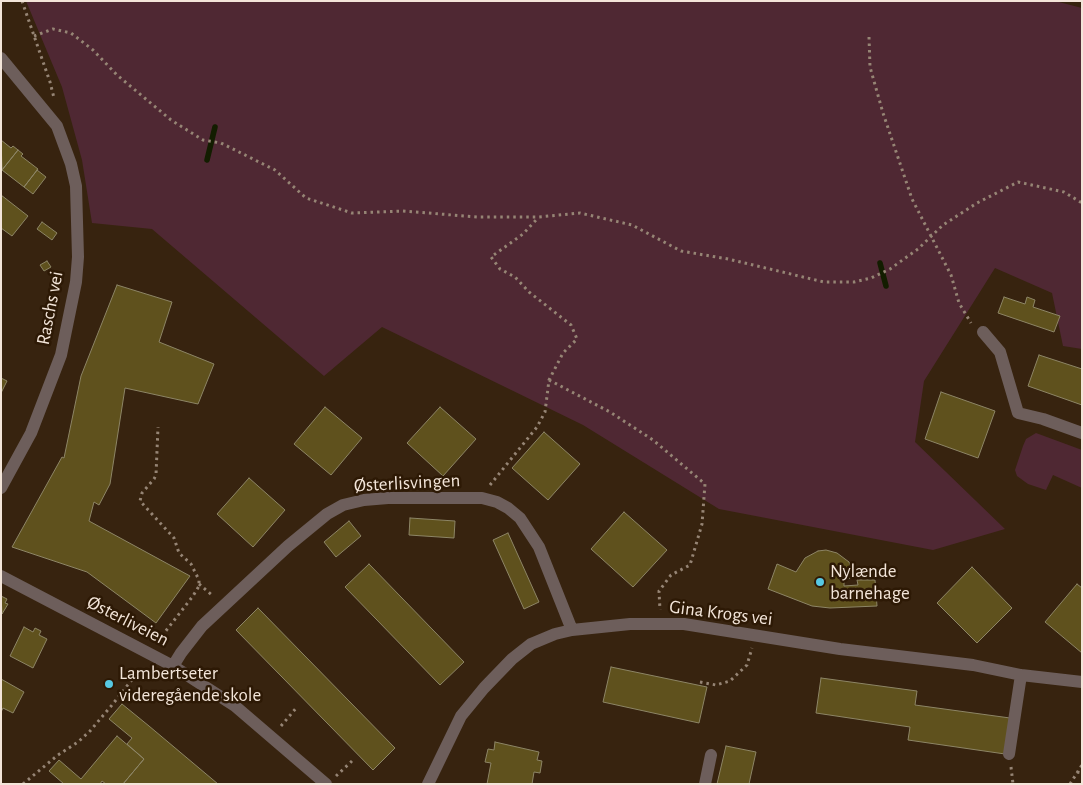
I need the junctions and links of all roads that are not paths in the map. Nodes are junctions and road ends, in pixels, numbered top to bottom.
1 (1, 58) edge
2 (983, 332) road end
3 (1082, 432) edge
4 (2, 483) edge
5 (1, 576) edge
6 (572, 630) junction
7 (173, 666) junction
8 (1021, 675) junction
9 (1082, 682) edge
10 (1009, 754) dead end
11 (711, 755) dead end
12 (331, 780) edge
13 (428, 784) edge
14 (705, 784) edge

1 - 4 street, Raschs vei
2 - 3 street
5 - 7 street, Østerliveien
6 - 7 street, Østerlisvingen
6 - 8 street, Gina Krogs vei
6 - 13 street, Gina Krogs vei
7 - 12 street, Østerliveien
8 - 9 street, Gina Krogs vei
8 - 10 street
11 - 14 street

